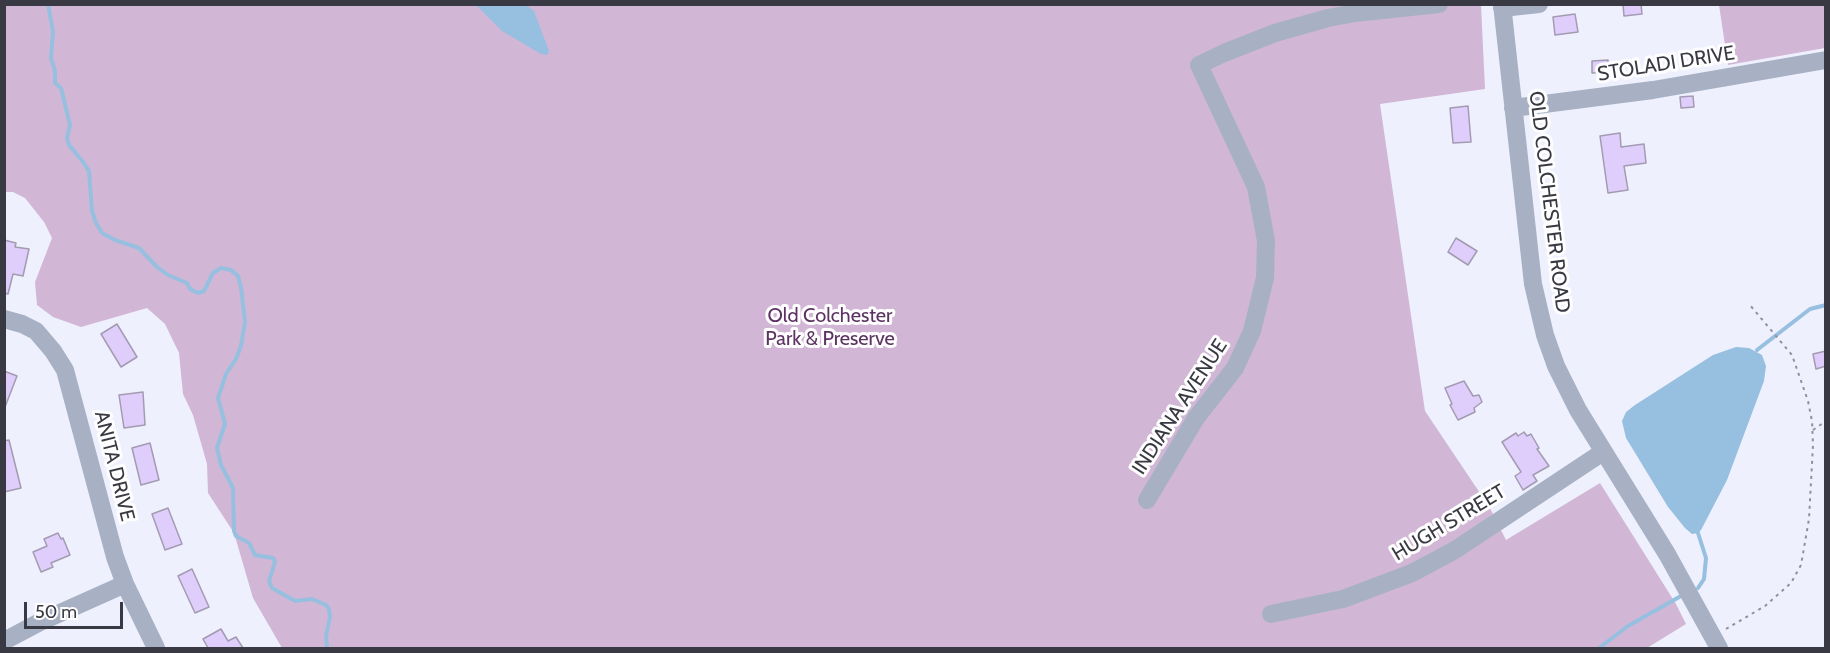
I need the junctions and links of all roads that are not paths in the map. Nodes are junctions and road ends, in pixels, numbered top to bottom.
1 (1439, 4) edge
2 (1539, 4) edge
3 (1502, 6) edge
4 (1826, 60) edge
5 (1513, 108) junction
6 (4, 319) edge
7 (1603, 452) junction
8 (1147, 500) dead end
9 (125, 584) junction
10 (1271, 614) dead end
11 (4, 641) edge
12 (1716, 642) edge
13 (156, 648) edge

1 - 8 street, INDIANA AVENUE
2 - 3 street
3 - 5 street, OLD COLCHESTER ROAD
4 - 5 street, STOLADI DRIVE
5 - 7 street, OLD COLCHESTER ROAD
6 - 9 street, ANITA DRIVE
7 - 10 street, HUGH STREET
7 - 12 street, OLD COLCHESTER ROAD
9 - 11 street
9 - 13 street, ANITA DRIVE

